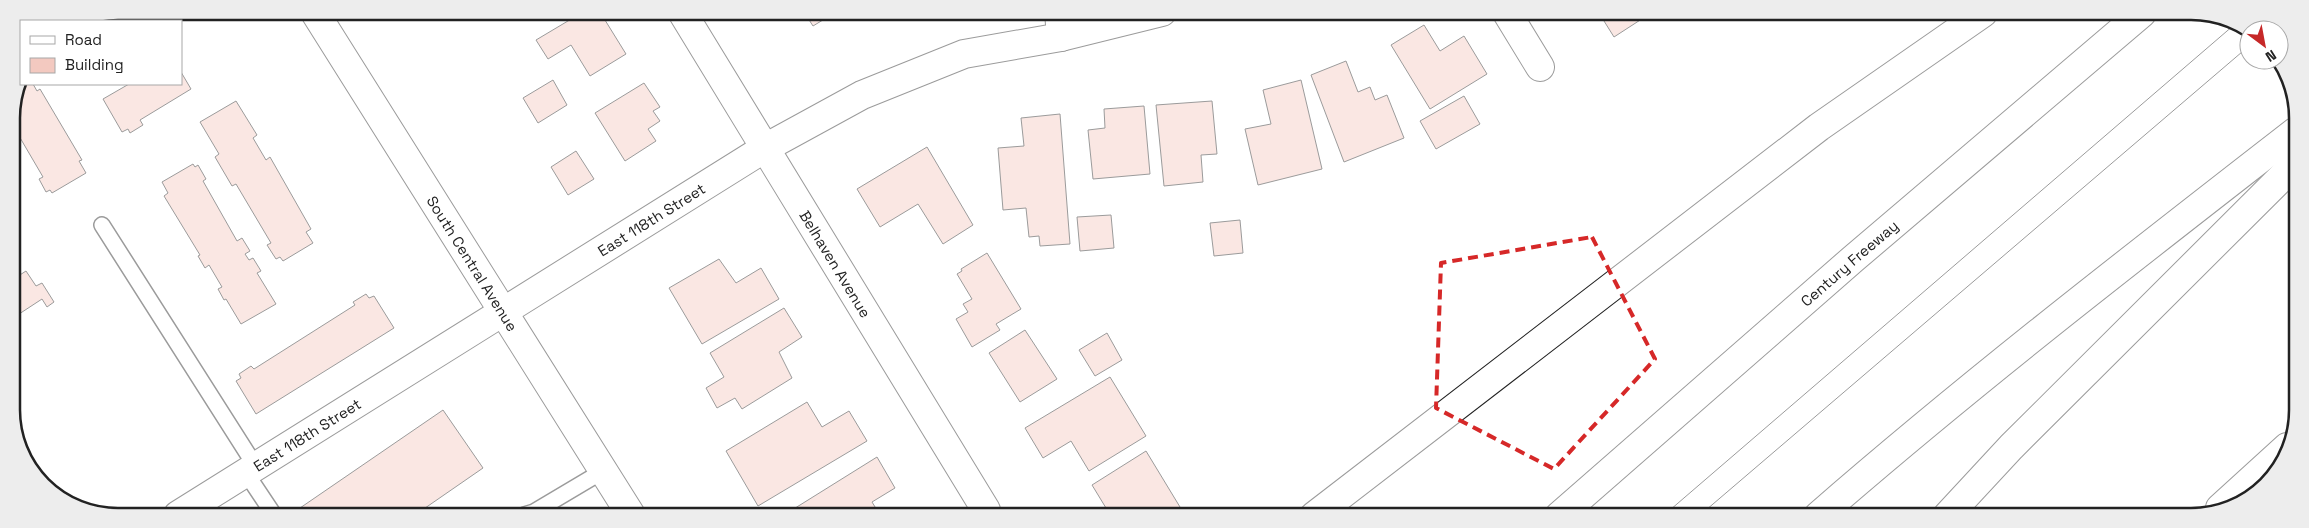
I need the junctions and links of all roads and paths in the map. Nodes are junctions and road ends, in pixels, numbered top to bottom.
1 (320, 20) edge
2 (687, 20) edge
3 (1099, 20) edge
4 (1511, 20) edge
5 (1973, 20) edge
6 (2134, 20) edge
7 (1060, 25) edge
8 (1540, 67) dead end
9 (2289, 136) edge
10 (765, 148) junction
11 (2289, 170) edge
12 (102, 225) dead end
13 (502, 312) junction
14 (2278, 455) edge
15 (251, 470) junction
16 (603, 472) junction
17 (2227, 502) edge
18 (189, 508) edge
19 (270, 508) edge
20 (541, 508) edge
21 (626, 508) edge
22 (985, 508) edge
23 (1324, 508) edge
24 (1568, 508) edge
25 (1827, 508) edge
26 (1954, 508) edge

1 - 13 main road, South Central Avenue
2 - 10 main road, Belhaven Avenue
3 - 7 main road, East 118th Street
4 - 8 main road
5 - 23 main road
6 - 24 main road, Century Freeway
7 - 10 main road, East 118th Street
9 - 25 main road
10 - 13 main road, East 118th Street
10 - 22 main road, Belhaven Avenue
11 - 26 main road
12 - 15 lane
13 - 15 main road, East 118th Street
13 - 16 main road, South Central Avenue
14 - 17 main road
15 - 18 main road, East 118th Street
15 - 19 lane
16 - 20 lane
16 - 21 main road, South Central Avenue

